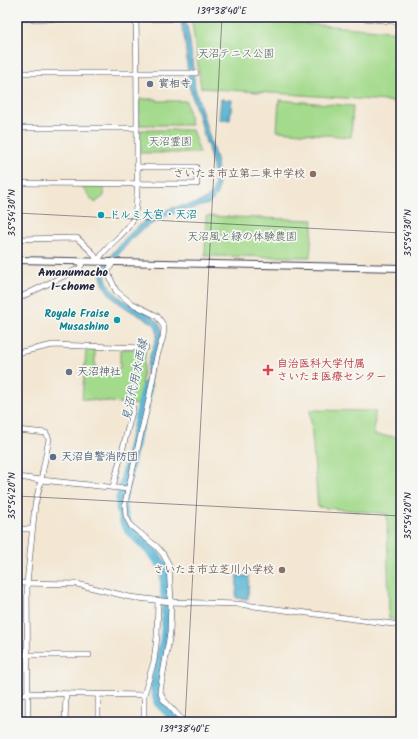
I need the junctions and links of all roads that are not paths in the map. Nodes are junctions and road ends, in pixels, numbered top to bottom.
1 (354, 17) edge
2 (136, 18) junction
3 (385, 18) edge
4 (17, 19) edge
5 (169, 19) dead end
6 (401, 22) edge
7 (17, 73) edge
8 (137, 73) junction
9 (196, 73) dead end
10 (17, 128) edge
11 (137, 128) junction
12 (137, 167) junction
13 (17, 183) edge
14 (137, 183) junction
15 (17, 239) edge
16 (17, 260) edge
17 (83, 261) junction
18 (100, 261) junction
19 (115, 261) junction
20 (401, 268) edge
21 (17, 299) edge
22 (146, 348) dead end
23 (17, 353) edge
24 (133, 408) dead end
25 (17, 430) edge
26 (17, 477) edge
27 (41, 480) junction
28 (114, 487) junction
29 (128, 489) junction
30 (17, 529) edge
31 (32, 529) junction
32 (17, 583) edge
33 (27, 583) junction
34 (158, 600) junction
35 (171, 602) junction
36 (401, 625) edge
37 (17, 652) edge
38 (27, 655) junction
39 (88, 655) dead end
40 (27, 694) junction
41 (66, 694) junction
42 (98, 695) junction
43 (144, 695) junction
44 (17, 697) edge
45 (28, 722) edge
46 (65, 722) edge
47 (98, 722) edge
48 (144, 722) edge
49 (184, 722) edge

1 - 3 street
2 - 4 street
2 - 5 street
2 - 8 street
3 - 6 street
7 - 8 street
8 - 9 street
8 - 11 street
10 - 11 street
11 - 12 street
12 - 14 street
12 - 14 street
13 - 14 street
14 - 18 street
15 - 18 street
16 - 17 street
17 - 18 street
17 - 21 street
18 - 19 street
19 - 20 street
19 - 29 street
22 - 23 street
24 - 28 street
25 - 27 street
26 - 27 street
27 - 28 street
27 - 31 street
28 - 29 street
29 - 35 street
30 - 31 street
31 - 33 street
32 - 33 street
33 - 34 street
33 - 38 street
34 - 35 street
34 - 43 street
35 - 36 street
35 - 49 street
37 - 38 street
38 - 39 street
38 - 40 street
40 - 41 street
40 - 44 street
40 - 45 street
41 - 42 street
41 - 46 street
42 - 43 street
42 - 47 street
43 - 48 street

